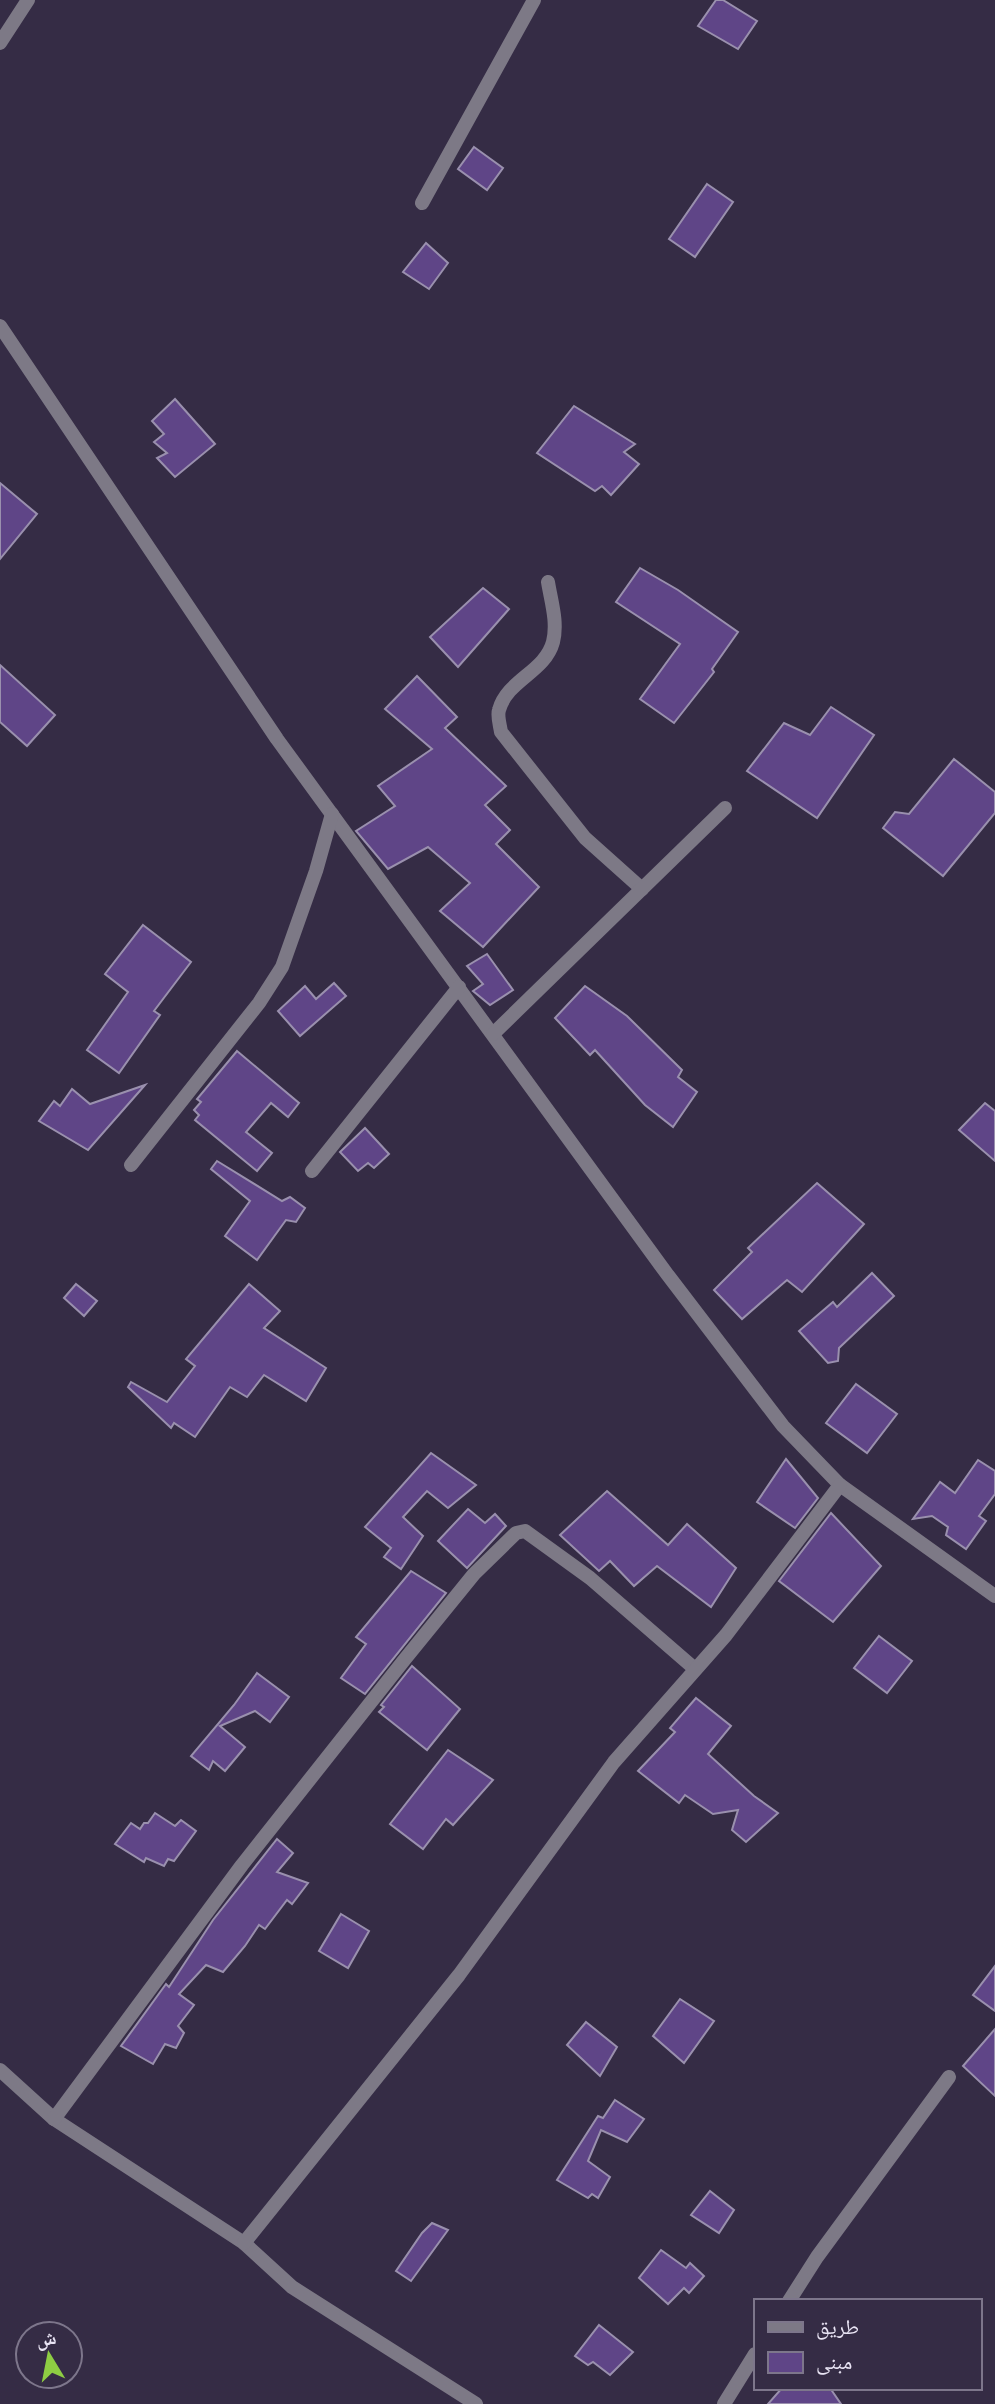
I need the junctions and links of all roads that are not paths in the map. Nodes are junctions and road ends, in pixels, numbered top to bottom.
1 (27, 0) edge
2 (534, 0) edge
3 (0, 43) edge
4 (422, 203) dead end
5 (0, 326) edge
6 (548, 582) dead end
7 (725, 807) dead end
8 (332, 814) junction
9 (642, 889) junction
10 (459, 987) junction
11 (493, 1034) junction
12 (131, 1165) dead end
13 (313, 1171) dead end
14 (839, 1485) junction
15 (995, 1596) edge
16 (695, 1669) junction
17 (0, 2070) edge
18 (949, 2077) dead end
19 (54, 2119) junction
20 (244, 2243) junction
21 (790, 2299) edge
22 (754, 2356) edge
23 (476, 2404) edge
24 (724, 2404) edge

1 - 3 street
2 - 4 street
5 - 8 street
6 - 9 street
7 - 9 street
8 - 10 street
8 - 12 street
9 - 11 street
10 - 11 street
10 - 13 street
11 - 14 street
14 - 15 street
14 - 16 street
16 - 19 street
16 - 20 street
17 - 19 street
18 - 21 street
19 - 20 street
20 - 23 street
22 - 24 street

